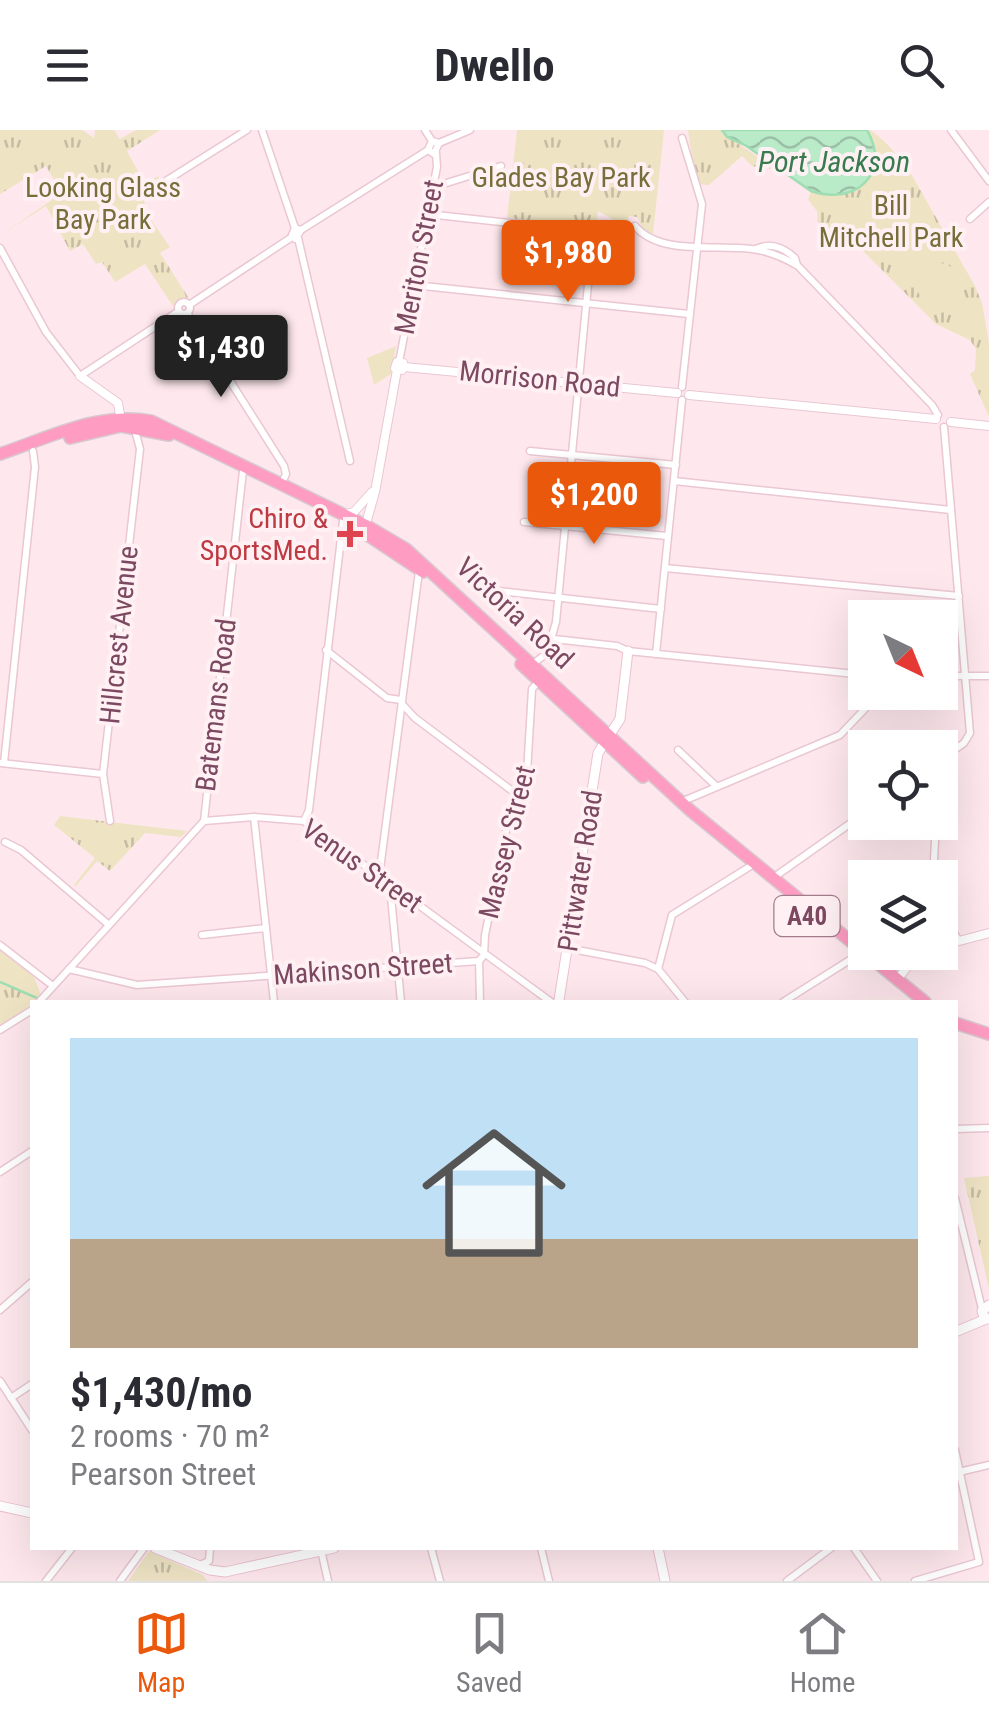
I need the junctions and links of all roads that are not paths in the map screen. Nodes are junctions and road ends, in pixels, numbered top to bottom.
1 (246, 130) edge
2 (262, 130) edge
3 (424, 130) edge
4 (470, 130) edge
5 (951, 130) edge
6 (682, 138) dead end
7 (435, 142) junction
8 (432, 151) junction
9 (502, 166) dead end
10 (989, 182) edge
11 (162, 184) dead end
12 (432, 188) junction
13 (989, 202) edge
14 (428, 214) junction
15 (970, 219) dead end
16 (636, 226) dead end
17 (296, 233) junction
18 (698, 245) junction
19 (0, 248) edge
20 (414, 285) junction
21 (586, 303) junction
22 (185, 310) junction
23 (689, 314) junction
24 (400, 366) junction
25 (80, 376) junction
26 (578, 382) junction
27 (683, 394) junction
28 (937, 417) junction
29 (124, 423) junction
30 (947, 424) junction
31 (989, 426) edge
32 (159, 432) junction
33 (140, 449) junction
34 (530, 450) dead end
35 (33, 451) junction
36 (572, 453) junction
37 (0, 458) edge
38 (350, 461) dead end
39 (676, 464) junction
40 (244, 471) junction
41 (674, 481) junction
42 (282, 484) junction
43 (376, 485) junction
44 (952, 510) junction
45 (342, 518) junction
46 (524, 522) dead end
47 (565, 526) junction
48 (362, 527) junction
49 (668, 536) junction
50 (422, 566) junction
51 (666, 568) junction
52 (499, 591) dead end
53 (959, 596) junction
54 (559, 598) junction
55 (661, 609) junction
56 (554, 639) junction
57 (326, 650) junction
58 (628, 651) junction
59 (656, 654) junction
60 (532, 665) junction
61 (848, 673) edge
62 (958, 676) edge
63 (966, 676) junction
64 (989, 676) edge
65 (538, 682) junction
66 (401, 700) junction
67 (863, 710) edge
68 (607, 740) junction
69 (958, 746) edge
70 (678, 750) dead end
71 (2, 763) edge
72 (103, 774) junction
73 (716, 786) junction
74 (523, 799) junction
75 (681, 802) junction
76 (254, 816) junction
77 (110, 821) dead end
78 (204, 821) junction
79 (304, 821) junction
80 (848, 825) edge
81 (5, 842) dead end
82 (749, 867) junction
83 (379, 877) junction
84 (772, 879) junction
85 (390, 885) junction
86 (108, 925) junction
87 (266, 928) junction
88 (989, 933) edge
89 (202, 936) dead end
90 (959, 941) edge
91 (0, 945) edge
92 (568, 948) junction
93 (848, 949) edge
94 (482, 958) junction
95 (848, 961) edge
96 (398, 967) junction
97 (69, 969) junction
98 (658, 969) junction
99 (874, 970) edge
100 (905, 970) edge
101 (271, 976) junction
102 (896, 981) junction
103 (53, 986) junction
104 (41, 1000) edge
105 (274, 1000) edge
106 (400, 1000) edge
107 (480, 1000) edge
108 (553, 1000) edge
109 (556, 1000) edge
110 (683, 1000) edge
111 (787, 1000) edge
112 (913, 1000) edge
113 (922, 1000) edge
114 (30, 1011) edge
115 (958, 1027) edge
116 (0, 1030) edge
117 (989, 1036) edge
118 (989, 1128) edge
119 (958, 1129) edge
120 (30, 1152) edge
121 (0, 1172) edge
122 (958, 1226) edge
123 (30, 1284) edge
124 (985, 1309) edge
125 (0, 1310) edge
126 (958, 1330) edge
127 (0, 1381) edge
128 (30, 1385) edge
129 (11, 1398) junction
130 (30, 1427) edge
131 (958, 1463) edge
132 (989, 1465) edge
133 (960, 1472) junction
134 (964, 1496) junction
135 (958, 1497) edge
136 (0, 1507) edge
137 (30, 1514) edge
138 (70, 1550) edge
139 (143, 1550) edge
140 (160, 1550) edge
141 (211, 1550) edge
142 (321, 1550) joint
143 (432, 1550) edge
144 (541, 1550) edge
145 (658, 1550) edge
146 (828, 1550) edge
147 (855, 1550) edge
148 (199, 1566) junction
149 (217, 1576) edge
150 (46, 1581) edge
151 (120, 1581) edge
152 (328, 1581) edge
153 (440, 1581) edge
154 (549, 1581) edge
155 (665, 1581) edge
156 (787, 1581) edge
157 (877, 1581) edge
158 (914, 1581) edge

1 - 11 street
2 - 17 street
3 - 7 street, Meriton Street
4 - 7 street
5 - 10 street
6 - 18 street
7 - 8 street, Meriton Street
8 - 12 street, Meriton Street
8 - 17 street
9 - 12 street
12 - 14 street, Meriton Street
13 - 15 street
14 - 20 street, Meriton Street
14 - 21 street
16 - 18 street
17 - 22 street
17 - 38 street
18 - 23 street
18 - 28 street
19 - 25 street
20 - 21 street
20 - 24 street, Meriton Street
21 - 23 street
21 - 26 street
22 - 25 street
22 - 42 street
23 - 27 street
24 - 26 street, Morrison Road
24 - 43 street, Meriton Street
25 - 29 street
26 - 27 street, Morrison Road
26 - 36 street
27 - 28 street, Morrison Road
27 - 39 street
28 - 30 street
29 - 32 highway, Victoria Road / A40
29 - 33 street
29 - 35 highway, Victoria Road / A40
29 - 37 highway, Victoria Road / A40
29 - 42 highway, Victoria Road / A40
30 - 31 street
30 - 44 street
32 - 33 street
32 - 40 highway, Victoria Road / A40
33 - 72 street, Hillcrest Avenue
34 - 36 street
35 - 37 highway, Victoria Road / A40
35 - 71 street
36 - 39 street
36 - 47 street
39 - 41 street
40 - 45 highway, Victoria Road / A40
40 - 78 street, Batemans Road
41 - 44 street
41 - 49 street
42 - 45 highway, Victoria Road / A40
43 - 45 street
43 - 48 street, Meriton Street
44 - 53 street
45 - 48 highway, Victoria Road / A40
45 - 57 street
46 - 47 street
47 - 49 street
47 - 54 street
48 - 50 highway, Victoria Road / A40
49 - 51 street
50 - 60 highway, Victoria Road / A40
50 - 65 highway, Victoria Road / A40
50 - 66 street
51 - 53 street
51 - 55 street
52 - 54 street
53 - 63 street
54 - 55 street
54 - 56 street
55 - 59 street
56 - 58 street
56 - 60 street
57 - 66 street
57 - 79 street
58 - 59 street
58 - 68 main road, Pittwater Road
59 - 61 street
60 - 68 highway, Victoria Road / A40
62 - 63 street
63 - 64 street
63 - 69 street
65 - 68 highway, Victoria Road / A40
65 - 74 street, Massey Street
66 - 74 street
66 - 83 street
67 - 73 street
68 - 75 highway, Victoria Road / A40
68 - 82 highway, Victoria Road / A40
68 - 92 main road, Pittwater Road
70 - 73 street
71 - 72 street
72 - 77 street, Hillcrest Avenue
73 - 75 street
74 - 94 street, Massey Street
75 - 84 highway, Victoria Road / A40
76 - 78 street, Venus Street
76 - 79 street, Venus Street
76 - 87 street
78 - 86 street, Batemans Road
79 - 83 street, Venus Street
80 - 84 street
81 - 86 street
82 - 93 highway, Victoria Road / A40
82 - 98 street
83 - 85 street, Venus Street
84 - 102 highway, Victoria Road / A40
85 - 94 street, Venus Street
85 - 96 street
86 - 97 street, Batemans Road
87 - 89 street
87 - 101 street
88 - 90 street
91 - 103 street
92 - 98 street
92 - 109 main road, Pittwater Road
94 - 96 street, Makinson Street
94 - 107 street, Massey Street
94 - 108 street, Venus Street
95 - 111 street
96 - 101 street, Makinson Street
96 - 106 street
97 - 101 street, Makinson Street
97 - 103 street, Batemans Road
98 - 110 street
99 - 112 highway, Victoria Road / A40
100 - 102 street
101 - 105 street
102 - 113 highway, Victoria Road / A40
103 - 104 street, Batemans Road
114 - 116 street
115 - 117 highway
118 - 119 street
120 - 121 street
122 - 124 street
123 - 125 street
124 - 126 main road
127 - 129 street
128 - 129 street
129 - 130 street
131 - 133 street
132 - 133 street
133 - 134 street
134 - 135 street
134 - 158 street
136 - 137 main road
138 - 150 street
139 - 151 street
140 - 148 main road
141 - 148 street
142 - 149 main road
142 - 152 street
143 - 153 street
144 - 154 street
145 - 155 main road
146 - 156 street
147 - 157 street
148 - 149 main road

